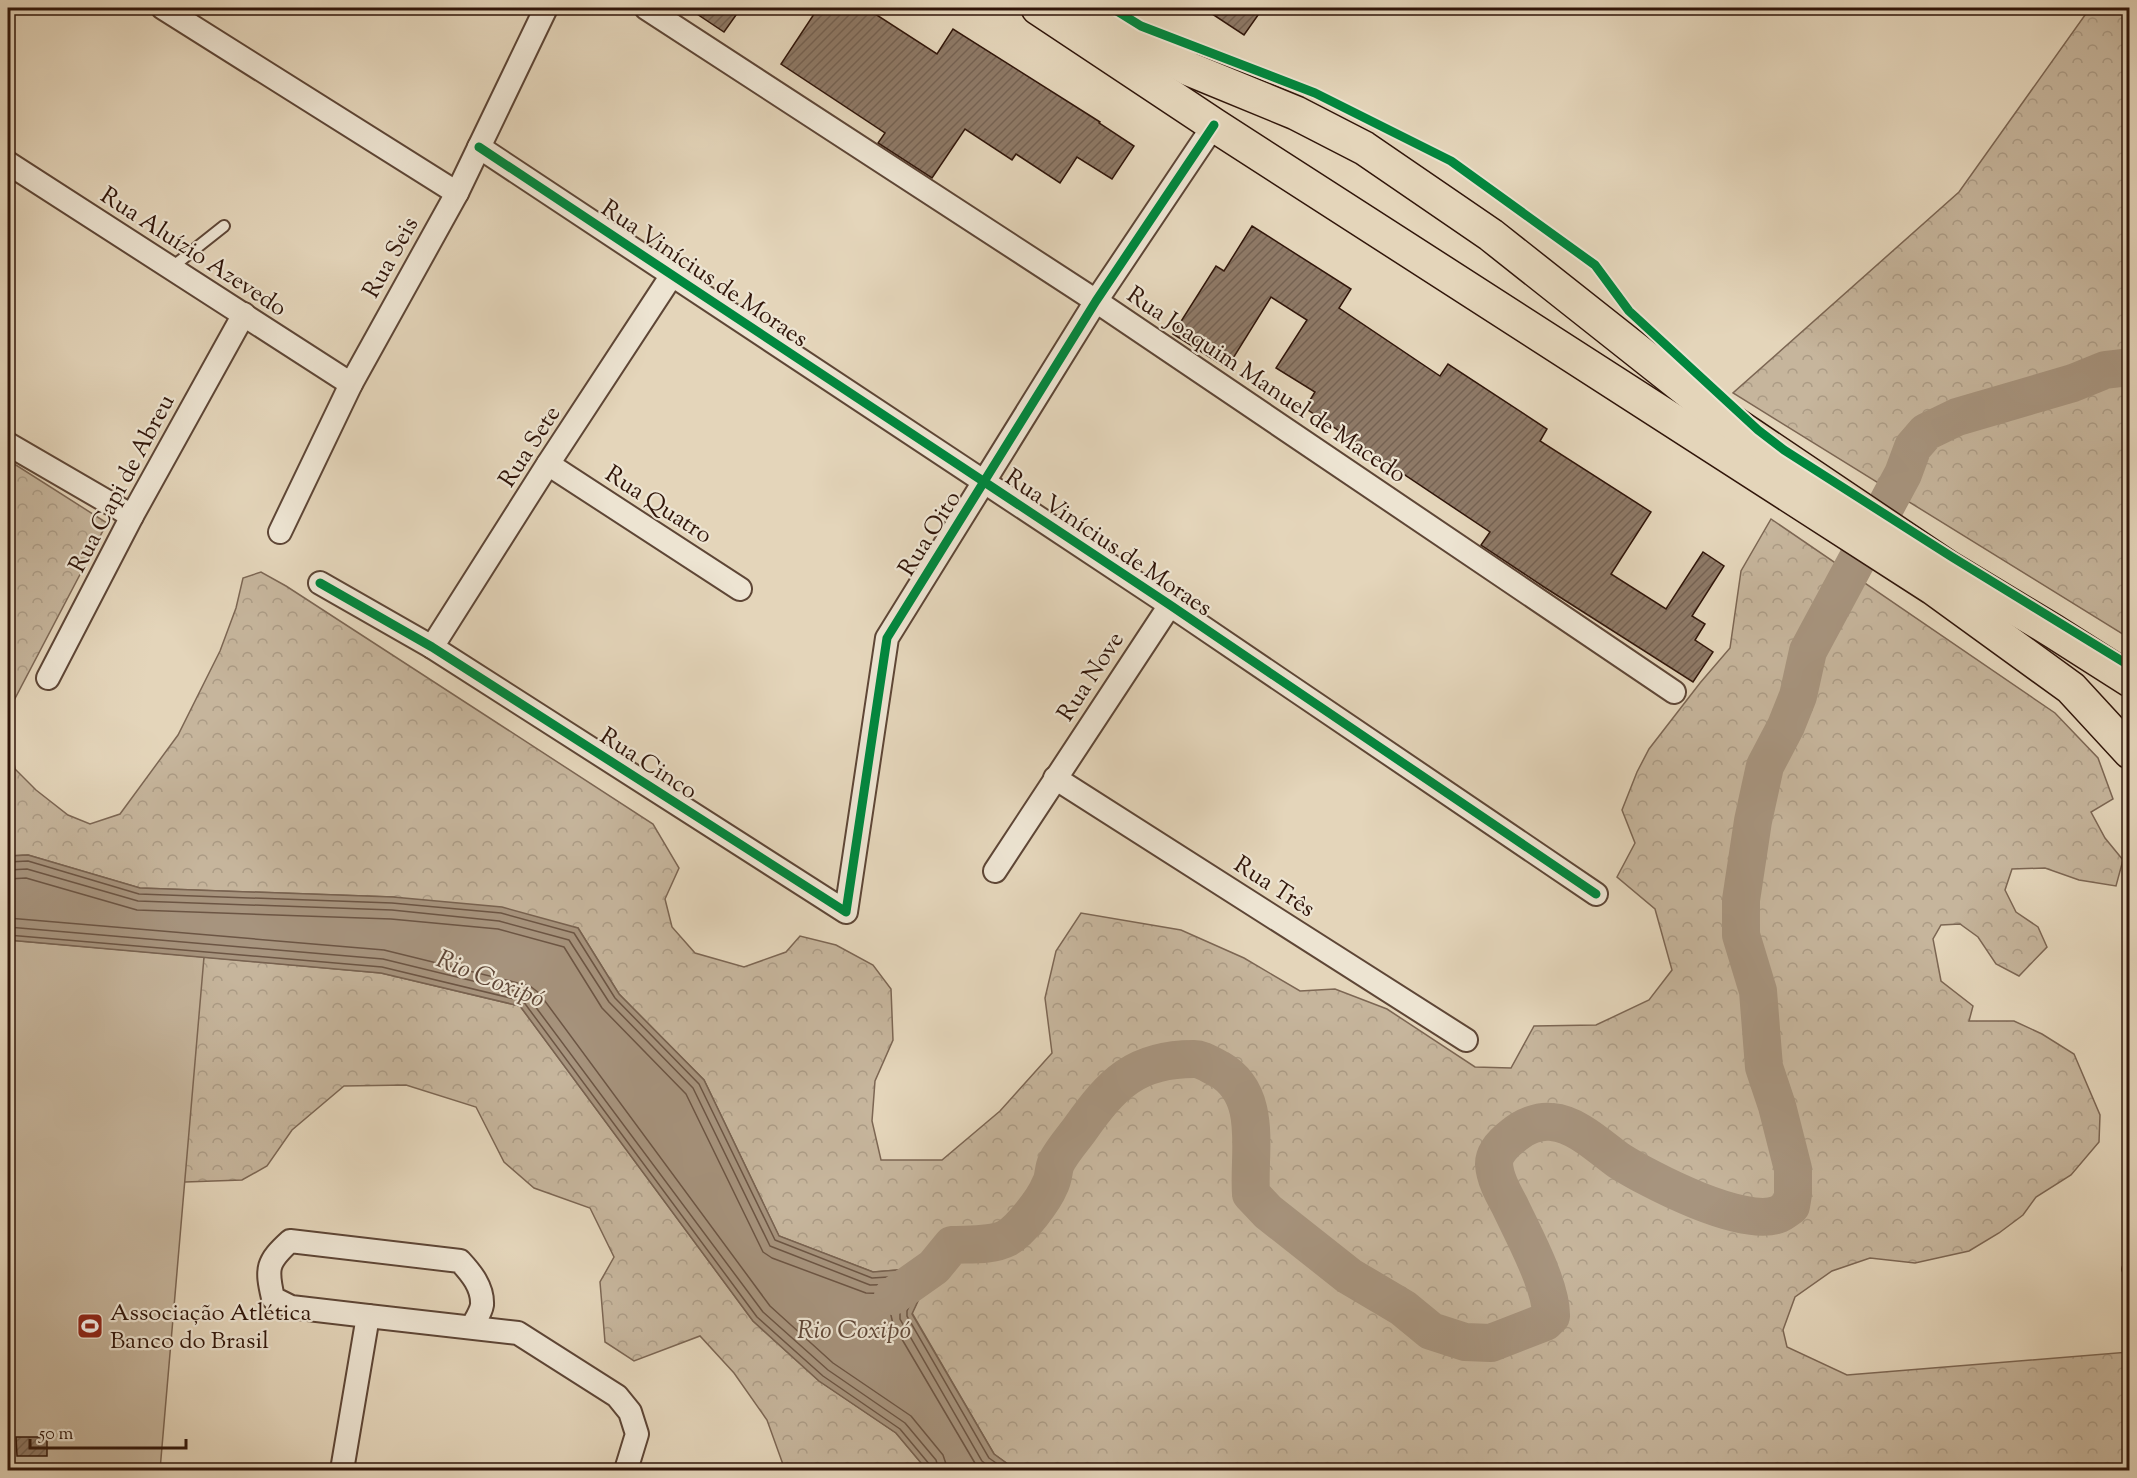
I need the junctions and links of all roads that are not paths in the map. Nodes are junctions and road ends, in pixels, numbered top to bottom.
1 (163, 8) edge
2 (546, 8) edge
3 (646, 8) edge
4 (1038, 8) edge
5 (1087, 8) edge
6 (1214, 125) junction
7 (479, 147) junction
8 (8, 163) edge
9 (457, 193) junction
10 (224, 226) dead end
11 (171, 268) junction
12 (672, 275) junction
13 (1096, 301) junction
14 (244, 314) junction
15 (351, 384) junction
16 (8, 444) edge
17 (548, 464) junction
18 (1785, 474) junction
19 (983, 482) junction
20 (132, 516) junction
21 (280, 532) dead end
22 (1940, 578) junction
23 (320, 583) dead end
24 (740, 589) dead end
25 (1170, 605) junction
26 (432, 647) junction
27 (48, 678) dead end
28 (2130, 680) edge
29 (1674, 692) dead end
30 (2130, 752) edge
31 (1055, 778) junction
32 (995, 871) dead end
33 (1596, 894) dead end
34 (846, 912) joint
35 (1466, 1040) dead end
36 (368, 1316) junction
37 (472, 1328) junction
38 (342, 1470) edge
39 (626, 1470) edge

1 - 9 street
2 - 7 street, Rua Seis
3 - 13 street, Rua Joaquim Manuel de Macedo
4 - 6 main road
5 - 18 main road
6 - 13 street, Rua Oito
6 - 18 main road
7 - 9 street, Rua Seis
7 - 12 street, Rua Vinícius de Moraes
8 - 11 street, Rua Aluízio Azevedo
9 - 15 street, Rua Seis
10 - 11 lane
11 - 14 street, Rua Aluízio Azevedo
12 - 17 street, Rua Sete
12 - 19 street, Rua Vinícius de Moraes
13 - 19 street, Rua Oito
13 - 29 street, Rua Joaquim Manuel de Macedo
14 - 15 street, Rua Aluízio Azevedo
14 - 20 street, Rua Capi de Abreu
15 - 21 street, Rua Seis
16 - 20 street
17 - 24 street, Rua Quatro
17 - 26 street, Rua Sete
18 - 22 main road
19 - 25 street, Rua Vinícius de Moraes
19 - 34 street, Rua Oito
20 - 27 street, Rua Capi de Abreu
22 - 28 main road
22 - 30 main road
23 - 26 street, Rua Cinco
25 - 31 street, Rua Nove
25 - 33 street, Rua Vinícius de Moraes
26 - 34 street, Rua Cinco
31 - 32 street, Rua Nove
31 - 35 street, Rua Três
36 - 37 street
36 - 37 street
36 - 38 street
37 - 39 street

